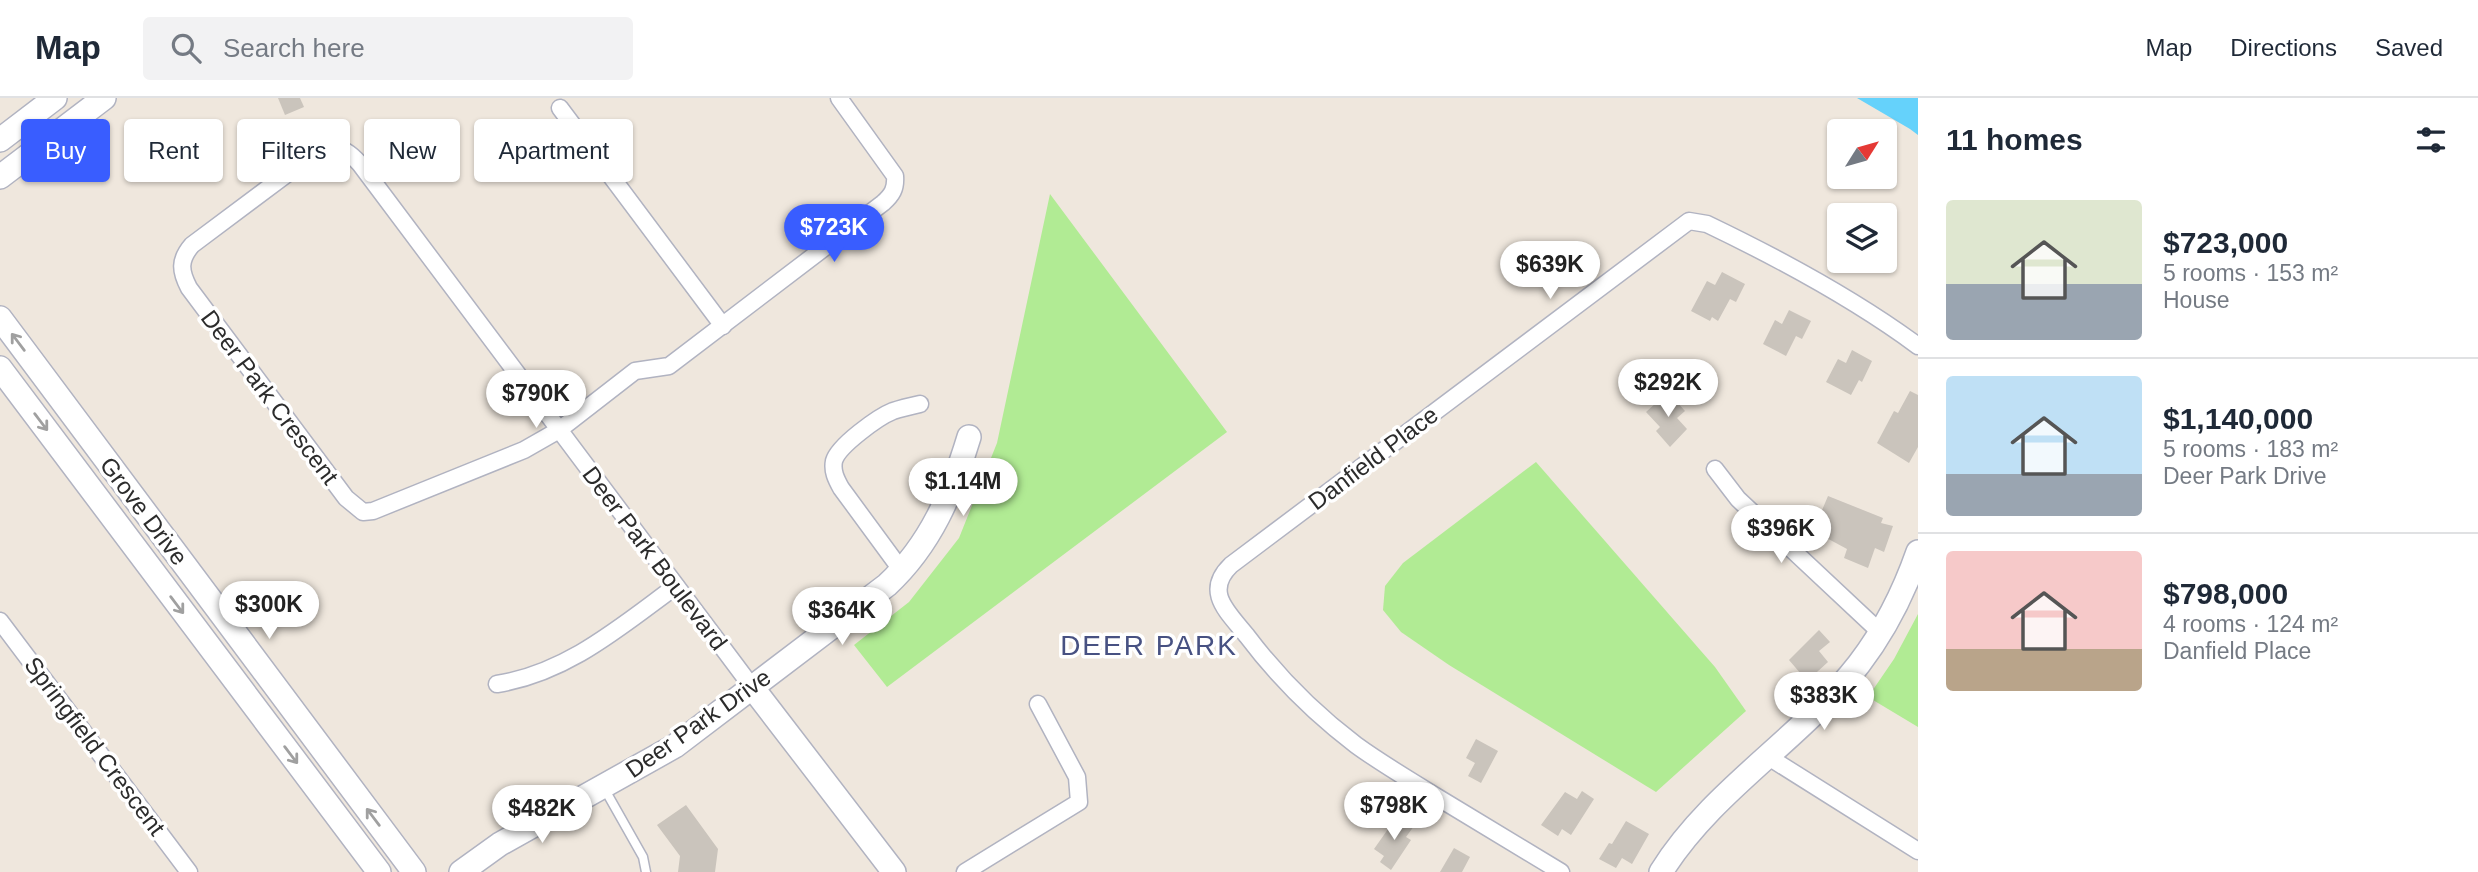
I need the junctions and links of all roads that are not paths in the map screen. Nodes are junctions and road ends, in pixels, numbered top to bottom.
1 (55, 98) edge
2 (104, 98) edge
3 (839, 98) edge
4 (560, 108) dead end
5 (0, 140) edge
6 (350, 153) edge
7 (9, 170) edge
8 (276, 182) edge
9 (0, 188) edge
10 (0, 318) edge
11 (723, 326) junction
12 (1918, 346) edge
13 (0, 368) edge
14 (920, 404) dead end
15 (559, 430) junction
16 (969, 437) dead end
17 (1715, 469) dead end
18 (1918, 552) edge
19 (902, 571) junction
20 (676, 586) junction
21 (0, 621) edge
22 (1881, 633) junction
23 (497, 684) dead end
24 (752, 687) junction
25 (1038, 704) dead end
26 (1767, 756) junction
27 (604, 787) junction
28 (1918, 851) edge
29 (189, 872) edge
30 (379, 872) edge
31 (414, 872) edge
32 (461, 872) edge
33 (646, 872) edge
34 (894, 872) edge
35 (965, 872) edge
36 (1561, 872) edge
37 (1661, 872) edge

1 - 5 main road
2 - 7 main road
3 - 11 street
4 - 11 street
6 - 15 street, Deer Park Boulevard
7 - 9 main road
8 - 15 street, Deer Park Crescent
31 -> 10 main road, Grove Drive
11 - 15 street
12 - 36 street, Danfield Place
13 -> 30 main road, Grove Drive
14 - 19 street
15 - 20 street, Deer Park Boulevard
16 - 19 main road, Deer Park Drive
17 - 22 street
18 - 22 main road
19 - 24 main road, Deer Park Drive
20 - 23 street
20 - 24 street, Deer Park Boulevard
21 - 29 street, Springfield Crescent
22 - 26 main road
24 - 27 main road, Deer Park Drive
24 - 34 main road, Deer Park Boulevard
25 - 35 street
26 - 28 street
26 - 37 main road
27 - 32 main road, Deer Park Drive
27 - 33 lane

